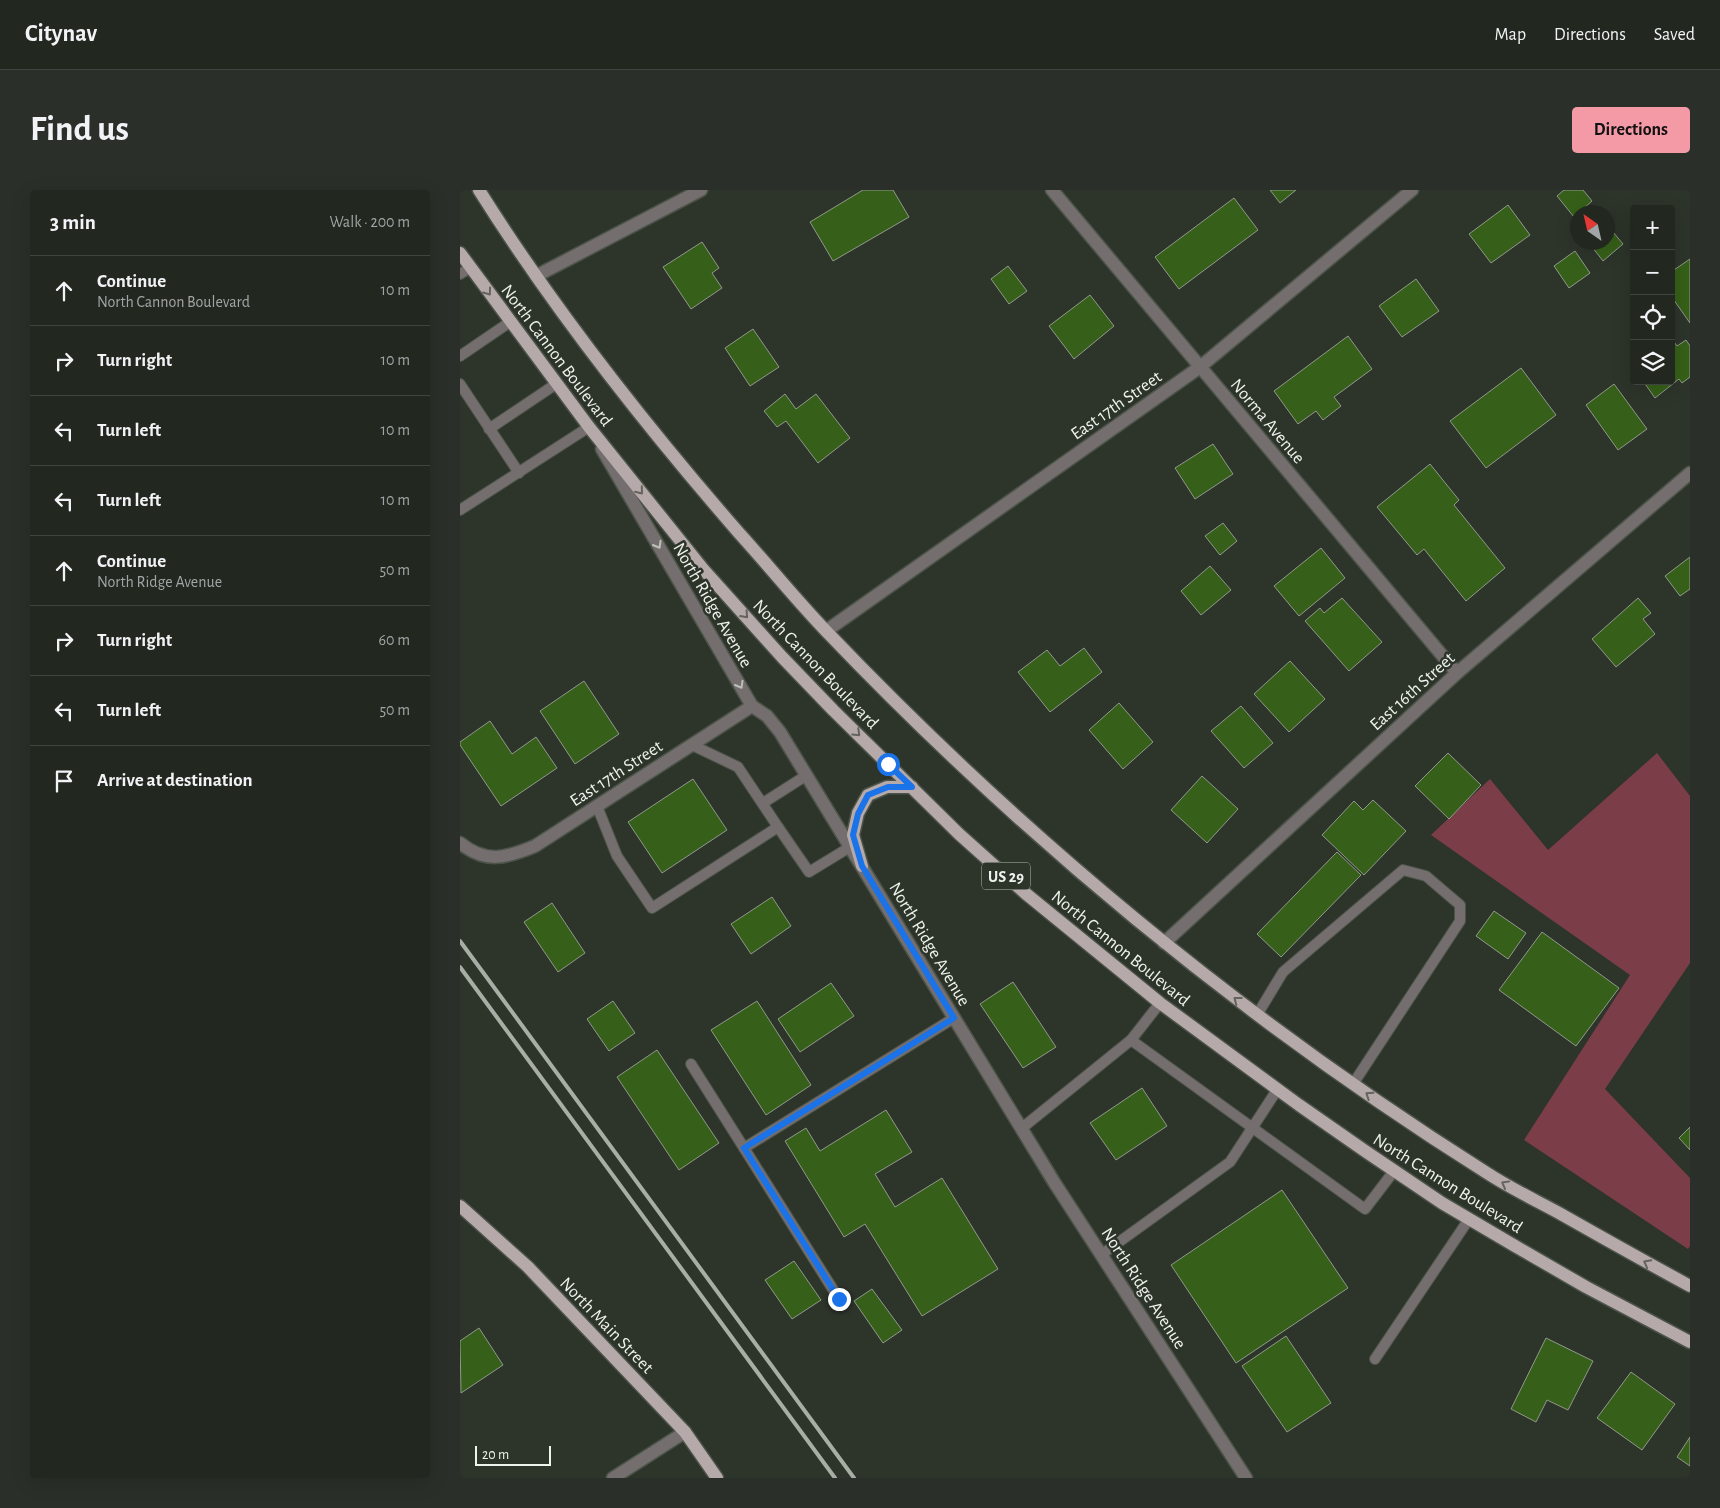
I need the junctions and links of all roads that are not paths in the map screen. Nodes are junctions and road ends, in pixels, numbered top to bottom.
1 (478, 190) edge
2 (701, 190) edge
3 (1052, 190) edge
4 (1412, 190) edge
5 (460, 253) edge
6 (465, 271) edge
7 (536, 276) junction
8 (510, 322) junction
9 (460, 356) edge
10 (1200, 367) junction
11 (460, 384) edge
12 (556, 384) junction
13 (589, 427) junction
14 (489, 429) junction
15 (519, 473) junction
16 (1690, 473) edge
17 (460, 510) edge
18 (826, 631) junction
19 (1457, 674) junction
20 (752, 706) junction
21 (692, 745) junction
22 (806, 775) junction
23 (912, 787) junction
24 (763, 803) junction
25 (597, 806) junction
26 (778, 827) junction
27 (460, 842) edge
28 (850, 846) junction
29 (862, 866) junction
30 (1164, 944) junction
31 (1160, 1003) junction
32 (1257, 1015) junction
33 (954, 1018) junction
34 (1131, 1040) junction
35 (691, 1064) dead end
36 (1353, 1084) junction
37 (1277, 1090) junction
38 (1252, 1127) junction
39 (1022, 1128) junction
40 (744, 1148) junction
41 (1394, 1171) junction
42 (460, 1206) edge
43 (1469, 1219) junction
44 (1102, 1255) junction
45 (1690, 1286) edge
46 (839, 1299) dead end
47 (1690, 1342) edge
48 (1375, 1359) dead end
49 (685, 1432) junction
50 (613, 1478) edge
51 (717, 1478) edge
52 (1246, 1478) edge

1 - 7 main road, North Cannon Boulevard
2 - 7 street
3 - 10 street, Norma Avenue
4 - 10 street, East 17th Street
5 - 6 main road, North Cannon Boulevard / US 29
6 -> 8 main road, North Cannon Boulevard / US 29
7 - 18 main road, North Cannon Boulevard
8 - 9 lane
8 - 12 main road, North Cannon Boulevard / US 29
10 - 18 street, East 17th Street
10 - 19 street, Norma Avenue
11 - 14 lane
12 - 13 main road, North Cannon Boulevard / US 29
12 - 14 lane
13 - 15 lane
13 -> 20 street, North Ridge Avenue
13 -> 23 main road, North Cannon Boulevard / US 29
14 - 15 lane
15 - 17 lane
16 - 19 street, East 16th Street
18 - 30 main road, North Cannon Boulevard
19 - 30 street, East 16th Street
20 - 21 street, East 17th Street
20 - 22 street, North Ridge Avenue
21 - 24 lane
21 - 25 street, East 17th Street
22 - 24 lane
22 - 28 street, North Ridge Avenue
23 - 29 main road
23 - 31 main road, North Cannon Boulevard / US 29
24 - 26 lane
25 - 26 lane
25 - 27 street, East 17th Street
26 - 28 lane
28 - 29 street, North Ridge Avenue
29 - 33 street, North Ridge Avenue
32 -> 30 main road, North Cannon Boulevard
31 - 34 lane
31 - 37 main road, North Cannon Boulevard / US 29
32 - 36 main road, North Cannon Boulevard
32 - 36 lane
33 - 39 street, North Ridge Avenue
33 - 40 lane
34 - 38 lane
34 - 39 lane
35 - 40 lane
45 -> 36 main road, North Cannon Boulevard
37 - 38 lane
37 - 41 main road, North Cannon Boulevard / US 29
38 - 41 lane
38 - 44 lane
39 - 44 street, North Ridge Avenue
40 - 46 lane
41 - 43 main road, North Cannon Boulevard / US 29
42 - 49 main road, North Main Street
43 - 47 main road, North Cannon Boulevard / US 29
43 - 48 lane
44 - 52 street, North Ridge Avenue
49 - 50 street
49 - 51 main road, North Main Street

